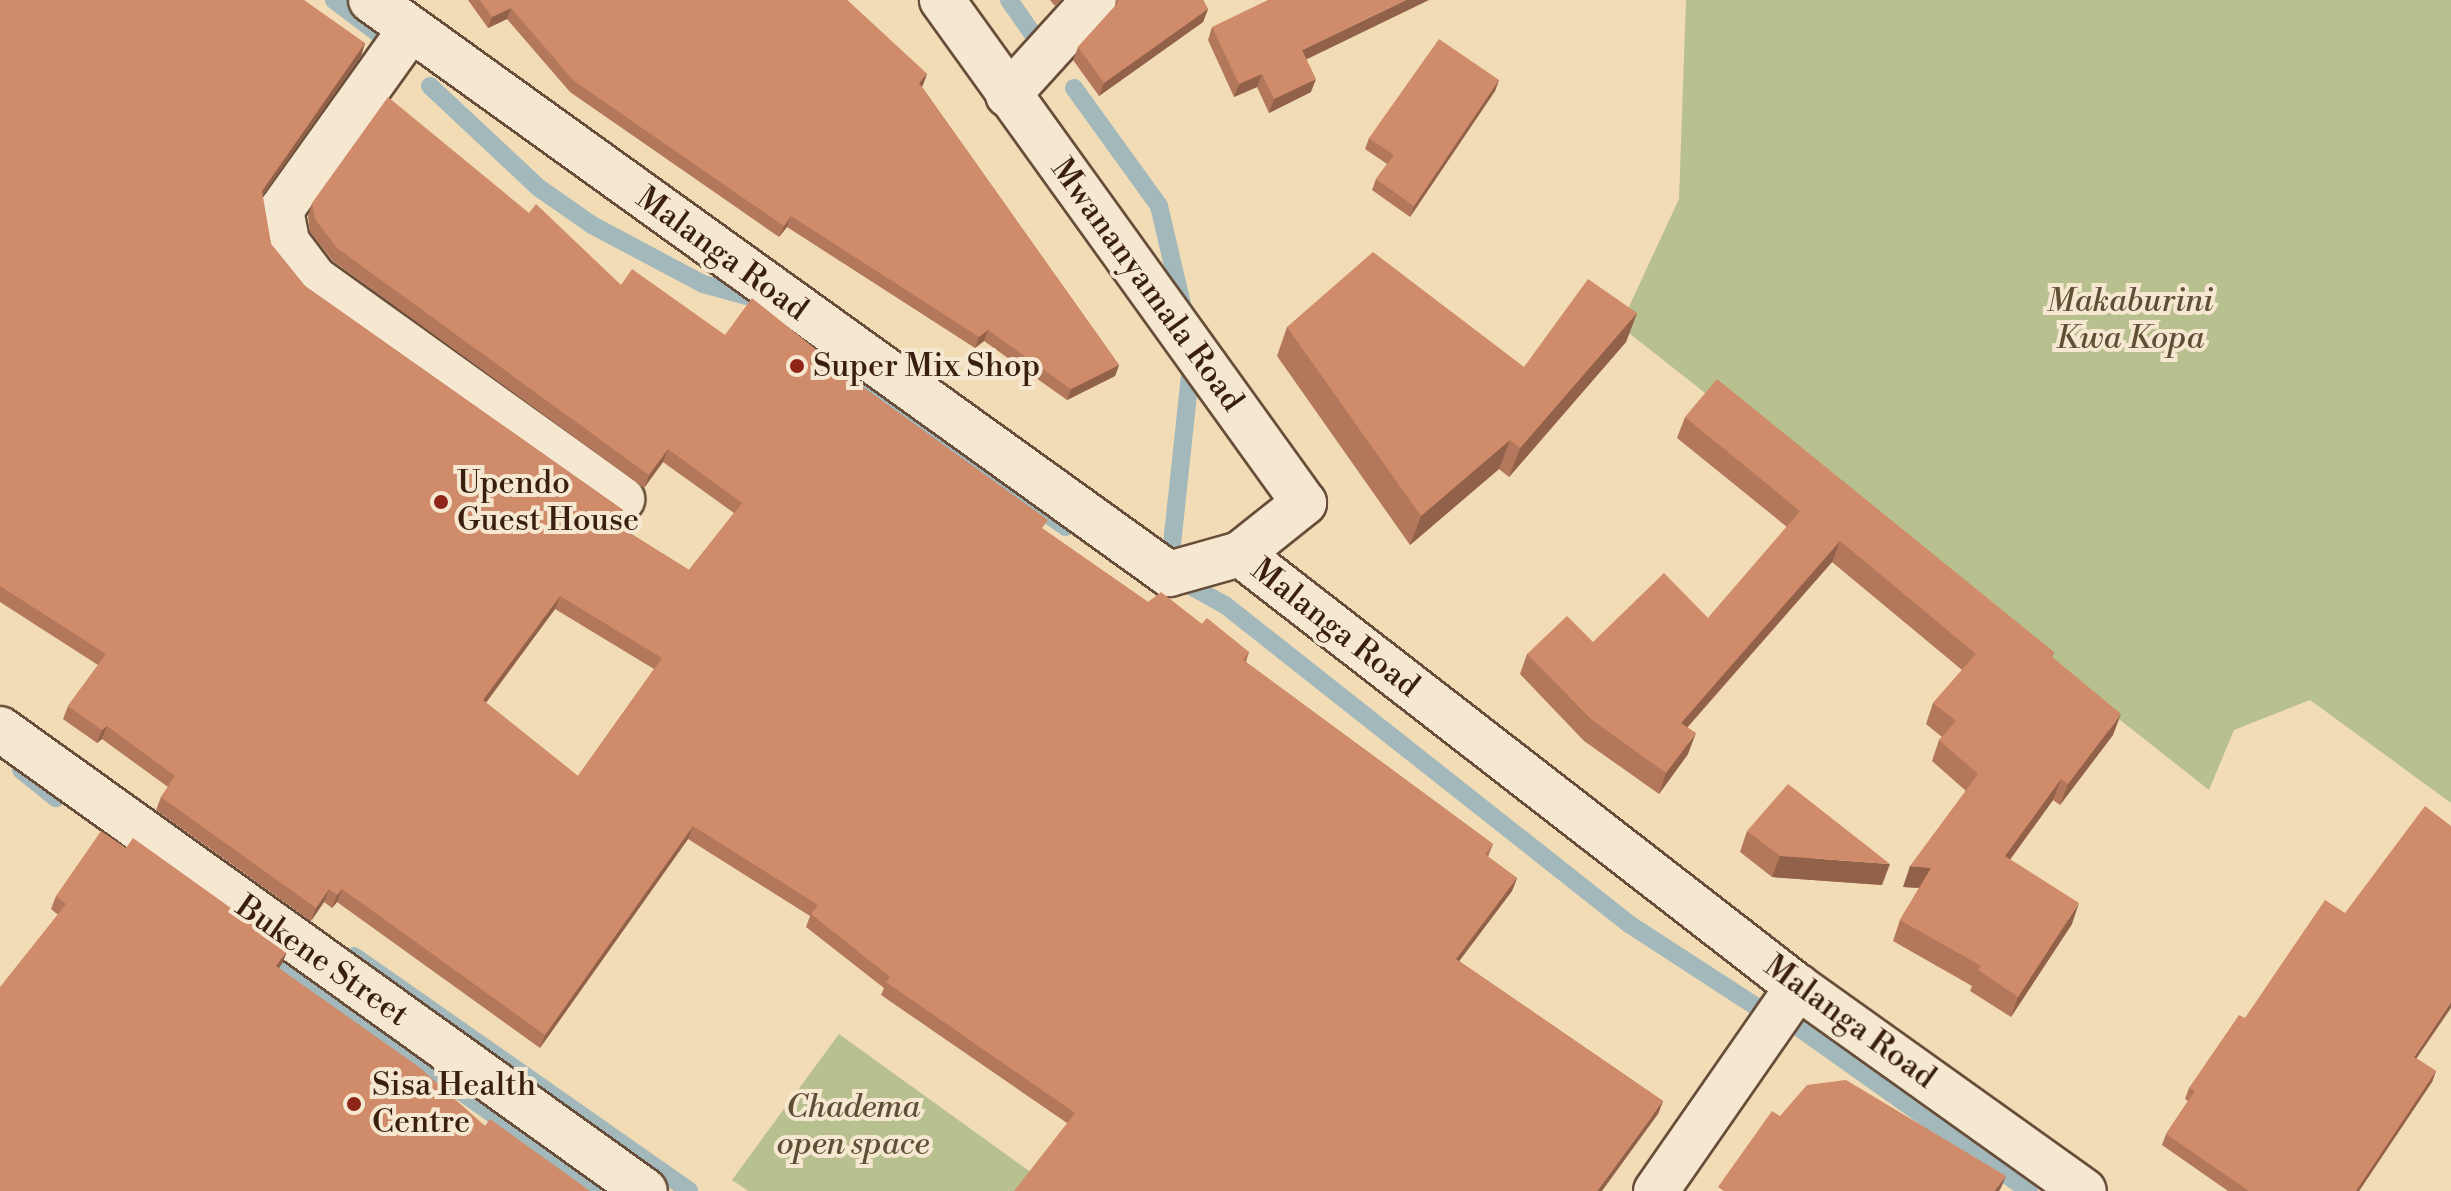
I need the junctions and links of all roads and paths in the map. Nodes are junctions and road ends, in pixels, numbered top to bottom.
1 (371, 0) edge
2 (942, 0) edge
3 (1094, 0) edge
4 (410, 30) junction
5 (1008, 95) junction
6 (622, 499) dead end
7 (1240, 554) junction
8 (0, 729) edge
9 (1798, 987) junction
10 (645, 1191) edge
11 (1656, 1191) edge
12 (2084, 1191) edge

1 - 4 street, Malanga Road
2 - 5 street, Mwananyamala Road
3 - 5 street
4 - 6 street
4 - 7 street, Malanga Road
5 - 7 street, Mwananyamala Road
7 - 9 street, Malanga Road
8 - 10 street, Bukene Street
9 - 11 street
9 - 12 street, Malanga Road

